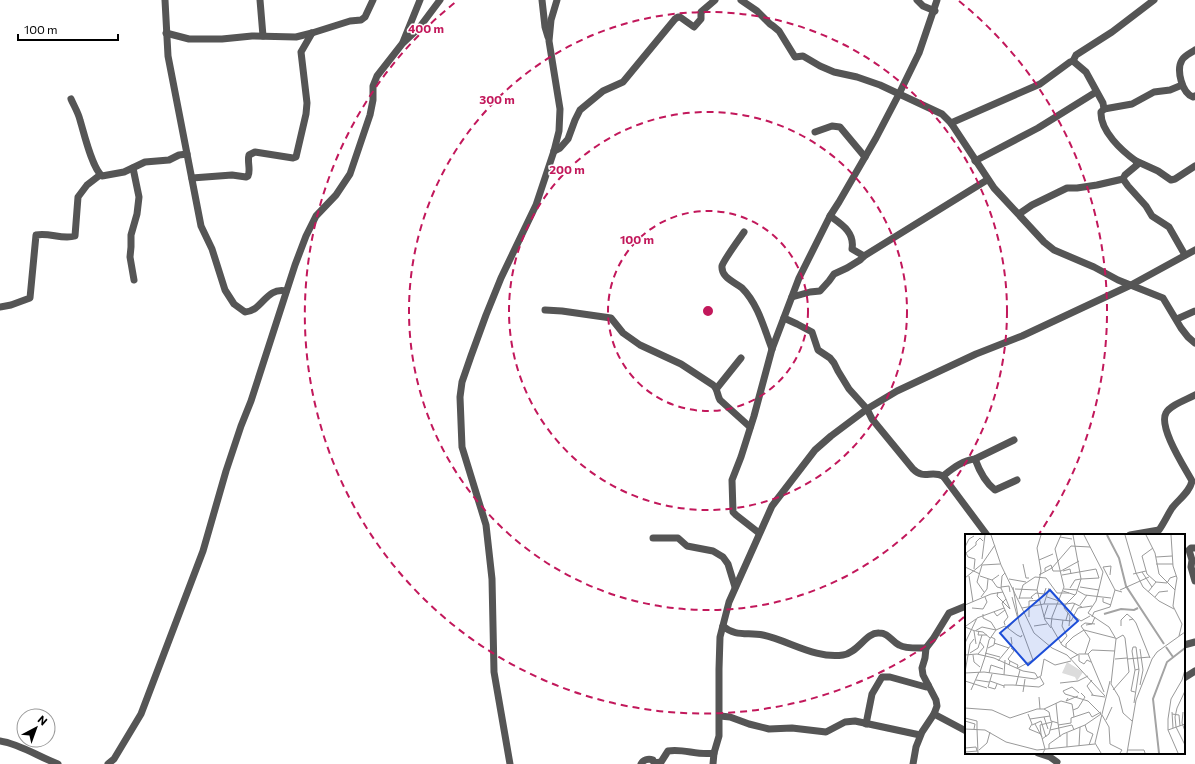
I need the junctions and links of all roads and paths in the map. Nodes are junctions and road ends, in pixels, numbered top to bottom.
1 (165, 0) edge
2 (260, 0) edge
3 (373, 0) edge
4 (420, 0) edge
5 (440, 0) edge
6 (542, 0) edge
7 (557, 0) edge
8 (715, 0) edge
9 (917, 0) edge
10 (937, 0) edge
11 (1154, 0) edge
12 (745, 1) edge
13 (934, 10) junction
14 (166, 33) junction
15 (312, 33) junction
16 (262, 36) junction
17 (549, 41) junction
18 (402, 44) junction
19 (1195, 50) edge
20 (1073, 61) junction
21 (1182, 85) junction
22 (1096, 92) junction
23 (899, 94) junction
24 (1195, 96) edge
25 (70, 100) dead end
26 (1104, 109) junction
27 (951, 123) junction
28 (815, 132) dead end
29 (554, 151) junction
30 (187, 154) junction
31 (865, 157) junction
32 (976, 161) junction
33 (1136, 161) junction
34 (1195, 166) edge
35 (133, 168) junction
36 (100, 175) junction
37 (192, 178) junction
38 (1123, 179) junction
39 (987, 180) junction
40 (1019, 214) junction
41 (830, 216) junction
42 (744, 232) dead end
43 (1195, 250) edge
44 (1185, 255) junction
45 (864, 256) junction
46 (134, 280) dead end
47 (1131, 285) junction
48 (286, 291) junction
49 (792, 297) junction
50 (0, 307) edge
51 (545, 310) dead end
52 (1195, 311) edge
53 (784, 318) junction
54 (1177, 320) junction
55 (1195, 344) edge
56 (772, 350) junction
57 (741, 358) dead end
58 (717, 388) junction
59 (1195, 395) edge
60 (867, 409) junction
61 (750, 427) junction
62 (1014, 440) dead end
63 (975, 459) junction
64 (943, 476) junction
65 (1017, 480) dead end
66 (1158, 532) edge
67 (759, 533) junction
68 (987, 534) edge
69 (1139, 534) edge
70 (653, 538) dead end
71 (1195, 548) edge
72 (1195, 581) edge
73 (735, 587) junction
74 (965, 606) edge
75 (723, 626) junction
76 (1195, 642) edge
77 (1185, 645) edge
78 (926, 648) junction
79 (1195, 671) edge
80 (1185, 677) edge
81 (928, 685) junction
82 (934, 714) junction
83 (720, 716) junction
84 (866, 724) junction
85 (965, 730) edge
86 (920, 735) junction
87 (0, 740) edge
88 (714, 753) junction
89 (1041, 754) edge
90 (1057, 762) dead end
91 (58, 764) edge
92 (108, 764) edge
93 (510, 764) edge
94 (641, 764) edge
95 (713, 764) edge
96 (913, 764) edge

1 - 14 street
2 - 16 street
3 - 15 street
4 - 18 street
5 - 18 street
6 - 17 street
7 - 17 street
8 - 29 street
9 - 13 street
10 - 13 street
11 - 20 street
12 - 23 street
13 - 23 street
14 - 16 street
14 - 30 street
15 - 16 street
15 - 37 street
17 - 29 street
18 - 48 street
19 - 21 street
20 - 22 street
20 - 27 street
21 - 24 street
21 - 26 street
22 - 26 street
22 - 32 street
23 - 27 street
23 - 31 street
25 - 36 street
26 - 33 street
27 - 32 street
28 - 31 street
29 - 93 street
30 - 35 street
30 - 37 street
31 - 41 street
32 - 39 street
33 - 34 street
33 - 38 street
35 - 36 street
35 - 46 street
36 - 50 street
37 - 48 street
38 - 40 street
38 - 44 street
39 - 40 street
39 - 45 street
40 - 47 street
41 - 45 street
41 - 49 street
42 - 56 street
43 - 44 street
44 - 47 street
45 - 49 street
47 - 54 street
47 - 60 street
48 - 92 street
49 - 53 street
51 - 58 street
52 - 54 street
53 - 56 street
53 - 60 street
54 - 55 street
56 - 61 street
57 - 58 street
58 - 61 street
59 - 66 street
60 - 64 street
60 - 67 street
61 - 67 street
62 - 63 street
63 - 64 street
63 - 65 street
64 - 68 street
66 - 69 street
67 - 73 street
70 - 73 street
71 - 72 street
73 - 75 street
74 - 78 street
75 - 78 street
75 - 83 street
76 - 77 street
78 - 81 street
79 - 80 street
81 - 82 street
81 - 84 street
82 - 85 street
82 - 86 street
83 - 84 street
83 - 88 street
84 - 86 street
86 - 96 street
87 - 91 street
88 - 94 street
88 - 95 street
89 - 90 street

